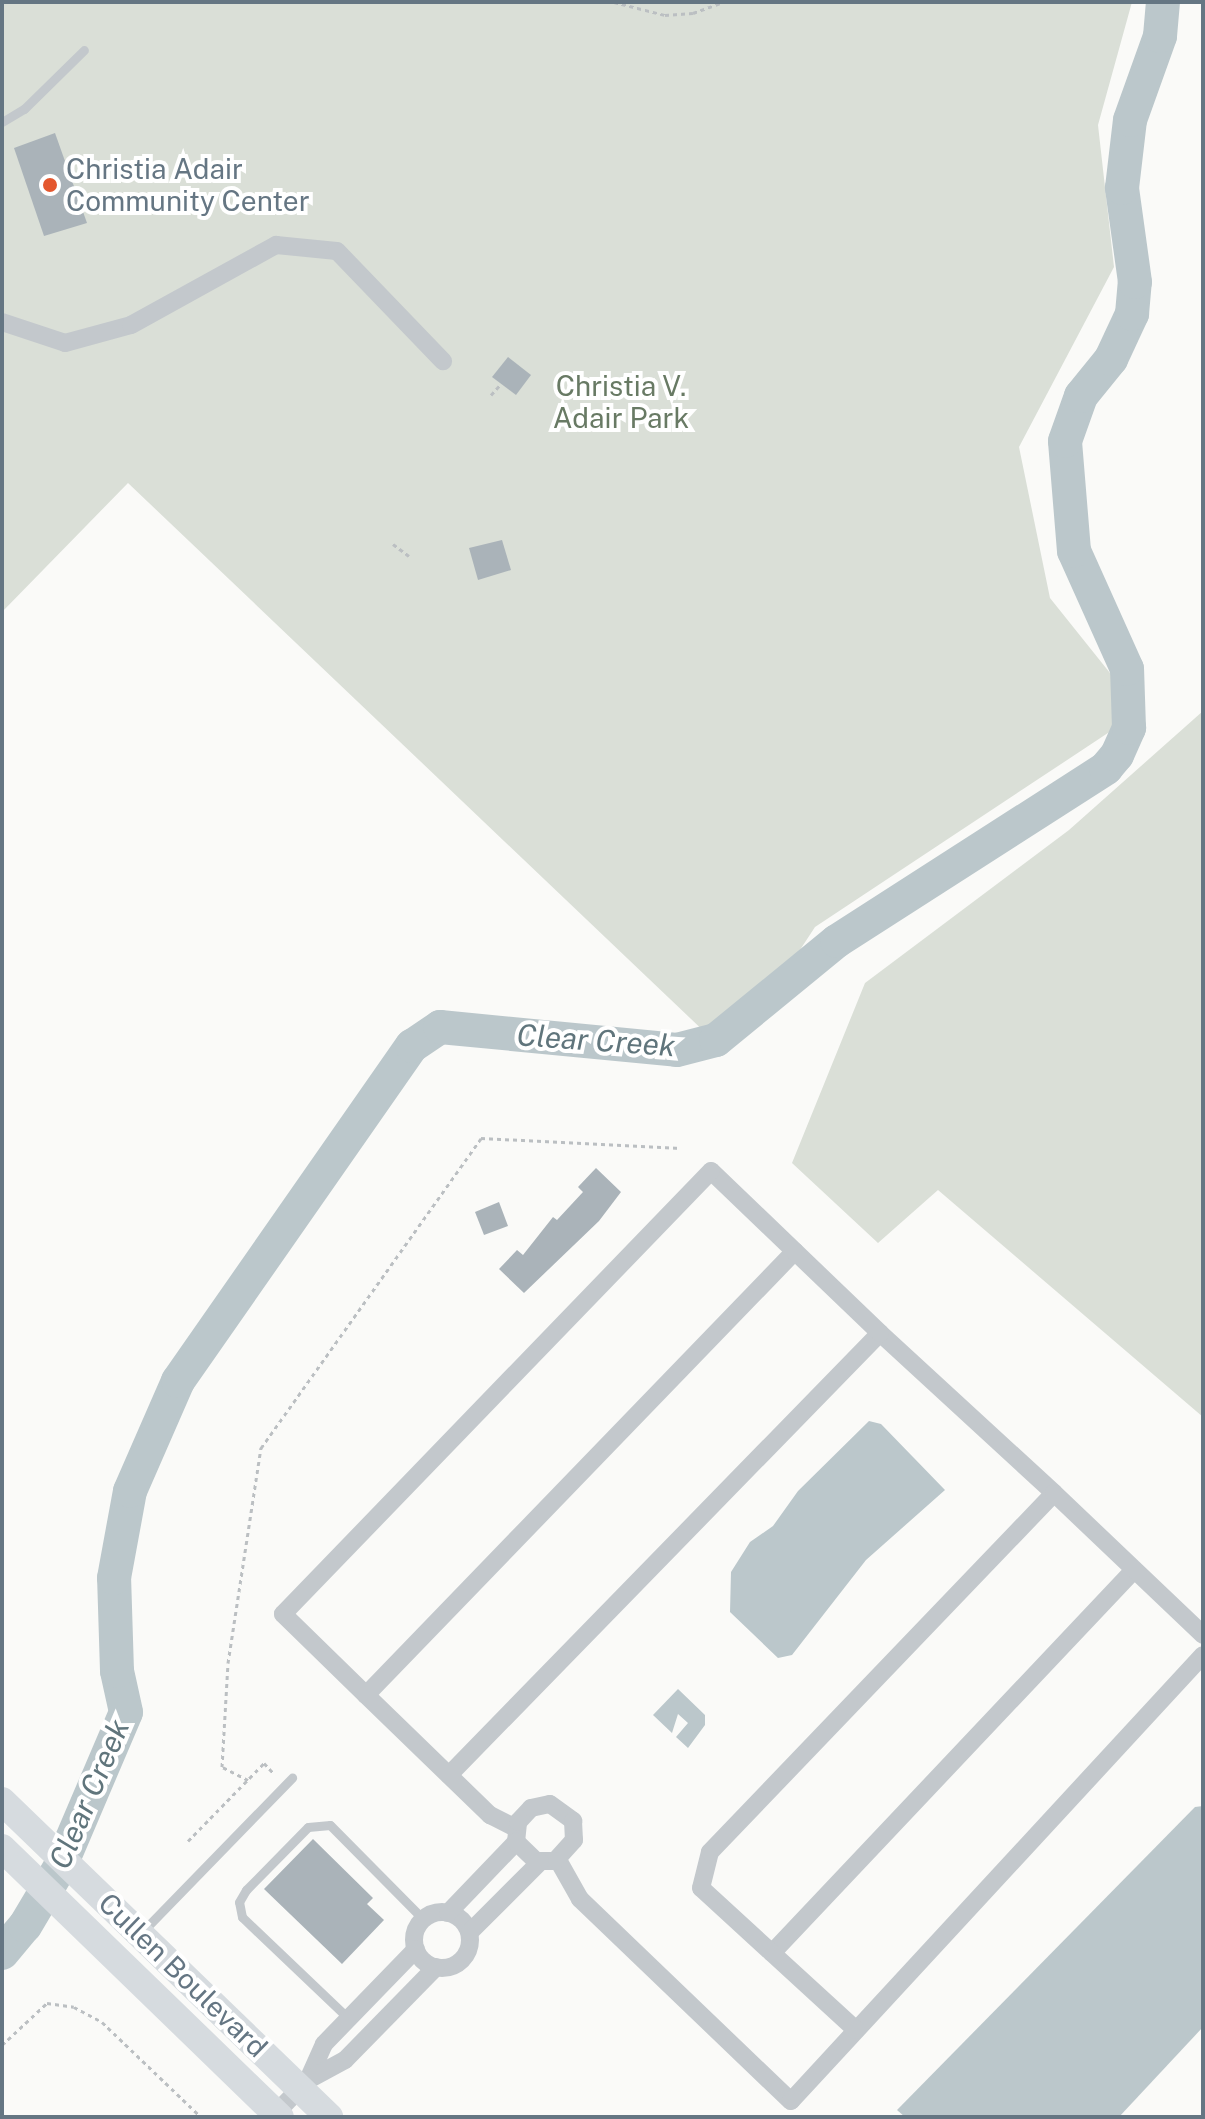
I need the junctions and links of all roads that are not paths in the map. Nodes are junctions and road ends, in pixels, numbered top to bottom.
1 (84, 50) dead end
2 (2, 122) edge
3 (2, 322) edge
4 (443, 361) dead end
5 (795, 1251) junction
6 (880, 1333) junction
7 (1054, 1493) junction
8 (1133, 1571) junction
9 (1203, 1635) edge
10 (1203, 1655) edge
11 (366, 1695) junction
12 (449, 1775) junction
13 (292, 1778) dead end
14 (2, 1801) edge
15 (517, 1835) junction
16 (2, 1848) edge
17 (549, 1861) junction
18 (448, 1913) junction
19 (424, 1920) junction
20 (470, 1932) junction
21 (140, 1933) junction
22 (416, 1949) junction
23 (772, 1953) junction
24 (436, 1967) junction
25 (348, 2018) junction
26 (856, 2030) junction
27 (304, 2084) junction
28 (278, 2115) edge
29 (329, 2117) edge

1 - 2 lane
3 - 4 street
5 - 6 street
5 - 11 street
5 - 11 street
6 - 7 street
6 - 12 street
7 - 8 street
7 - 23 street
8 - 9 street
8 - 23 street
10 - 26 street
11 - 12 street
12 - 15 street
13 - 21 lane
14 - 21 main road, Cullen Boulevard
15 - 17 street
15 - 17 street
15 - 18 street
16 - 28 main road, Cullen Boulevard
17 - 20 street
17 - 26 street
18 - 19 street
18 - 20 street
19 - 22 street
19 - 25 lane
20 - 24 street
21 - 27 main road, Cullen Boulevard
22 - 24 street
22 - 25 street
23 - 26 street
24 - 27 street
25 - 27 street
27 - 28 street
27 - 29 main road, Cullen Boulevard

